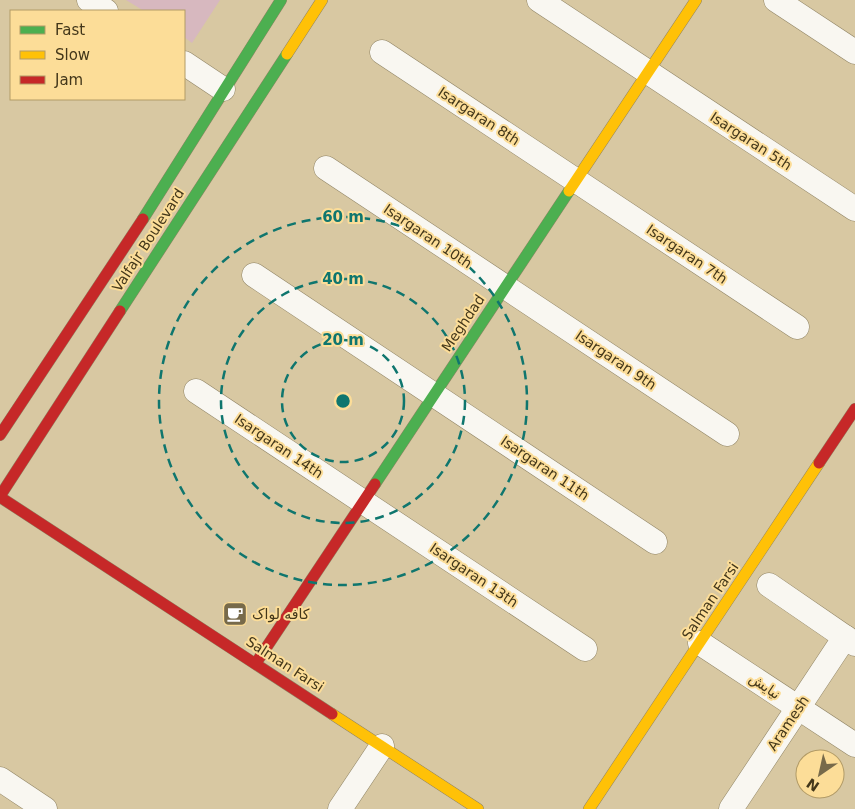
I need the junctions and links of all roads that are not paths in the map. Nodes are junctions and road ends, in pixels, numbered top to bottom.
1 (89, 0) edge
2 (281, 0) edge
3 (322, 0) edge
4 (539, 0) edge
5 (696, 0) edge
6 (776, 0) edge
7 (104, 10) edge
8 (382, 52) dead end
9 (855, 52) edge
10 (185, 64) edge
11 (648, 72) junction
12 (223, 89) junction
13 (326, 168) dead end
14 (576, 181) junction
15 (855, 209) edge
16 (254, 275) dead end
17 (506, 287) junction
18 (797, 327) dead end
19 (196, 391) dead end
20 (434, 395) junction
21 (855, 409) edge
22 (727, 434) dead end
23 (0, 435) edge
24 (0, 497) edge
25 (363, 502) junction
26 (655, 542) dead end
27 (769, 585) dead end
28 (850, 641) edge
29 (700, 643) junction
30 (584, 649) dead end
31 (256, 663) junction
32 (798, 708) junction
33 (855, 745) edge
34 (382, 746) junction
35 (0, 779) edge
36 (45, 809) edge
37 (340, 809) edge
38 (478, 809) edge
39 (589, 809) edge
40 (731, 809) edge

1 - 7 street
2 - 12 street, Valfajr Boulevard
3 - 24 street, Valfajr Boulevard
4 - 11 street, Isargaran 5th
5 - 11 street, Meghdad
6 - 9 street
8 - 14 street, Isargaran 8th
10 - 12 street
11 - 14 street, Meghdad
11 - 15 street, Isargaran 5th
12 - 23 street, Valfajr Boulevard
13 - 17 street, Isargaran 10th
14 - 17 street, Meghdad
14 - 18 street, Isargaran 7th
16 - 20 street, Isargaran 11th
17 - 20 street, Meghdad
17 - 22 street, Isargaran 9th
19 - 25 street, Isargaran 14th
20 - 25 street, Meghdad
20 - 26 street, Isargaran 11th
21 - 29 street, Salman Farsi
24 - 31 street, Salman Farsi
25 - 30 street, Isargaran 13th
25 - 31 street, Meghdad
27 - 28 street
28 - 32 street, Aramesh
29 - 32 street, نیایش
29 - 39 street, Salman Farsi
31 - 34 street, Salman Farsi
32 - 33 street, نیایش
32 - 40 street, Aramesh
34 - 37 street
34 - 38 street, Salman Farsi
35 - 36 street

